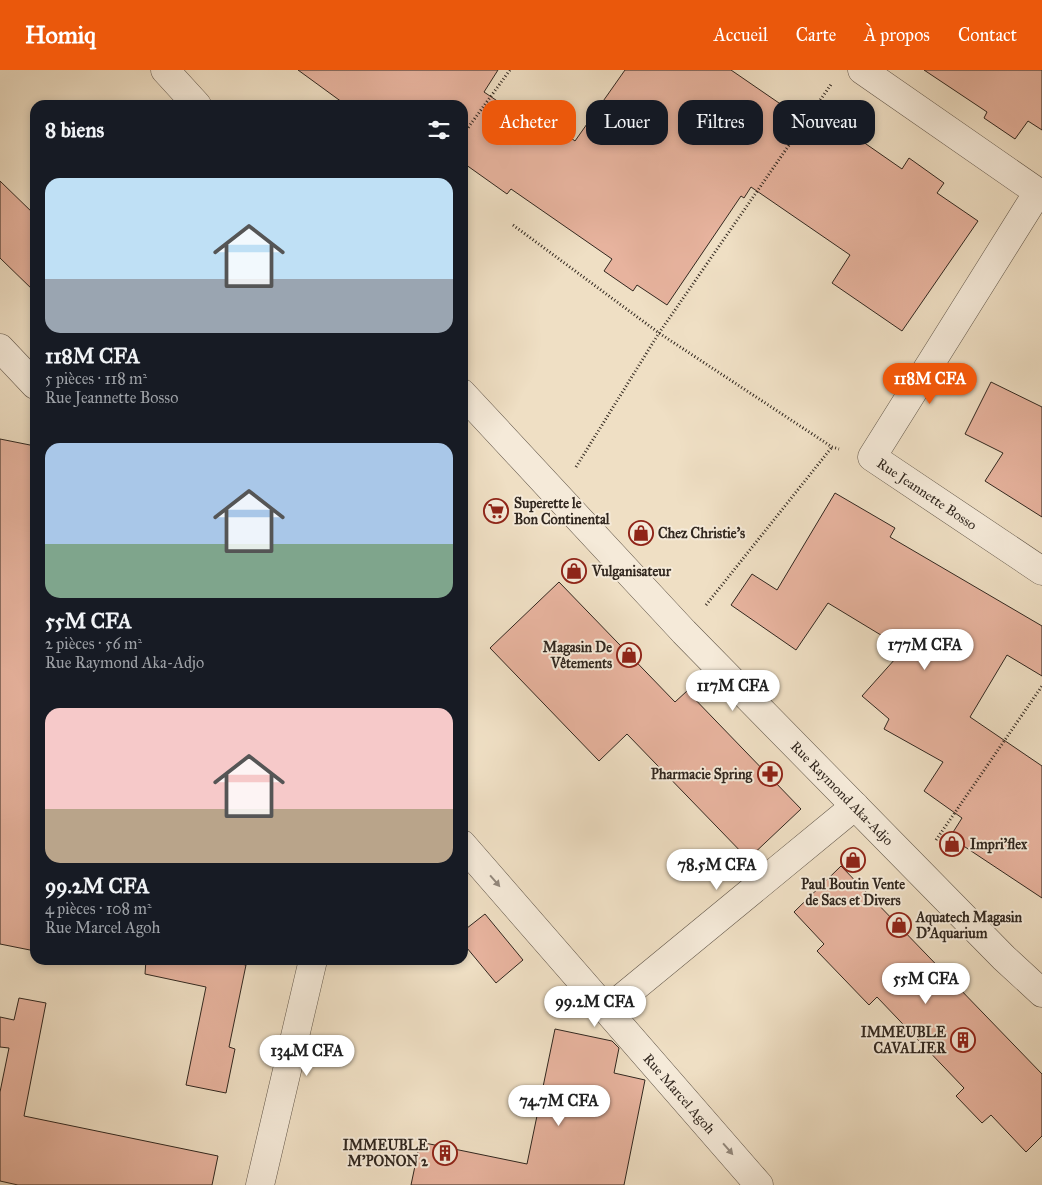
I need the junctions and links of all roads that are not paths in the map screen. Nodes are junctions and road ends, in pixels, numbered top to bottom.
1 (165, 70) edge
2 (862, 70) edge
3 (192, 100) edge
4 (1040, 193) edge
5 (0, 348) edge
6 (30, 380) edge
7 (468, 399) edge
8 (1042, 571) edge
9 (855, 806) junction
10 (468, 851) edge
11 (312, 965) edge
12 (1042, 993) edge
13 (607, 1010) junction
14 (260, 1185) edge
15 (759, 1185) edge

1 - 3 street
2 - 4 street
4 - 8 street, Rue Jeannette Bosso
5 - 6 street
7 - 9 street, Rue Raymond Aka-Adjo
9 - 12 street, Rue Raymond Aka-Adjo
9 - 13 street
10 -> 13 street, Rue Marcel Agoh
11 - 14 street
13 -> 15 street, Rue Marcel Agoh

